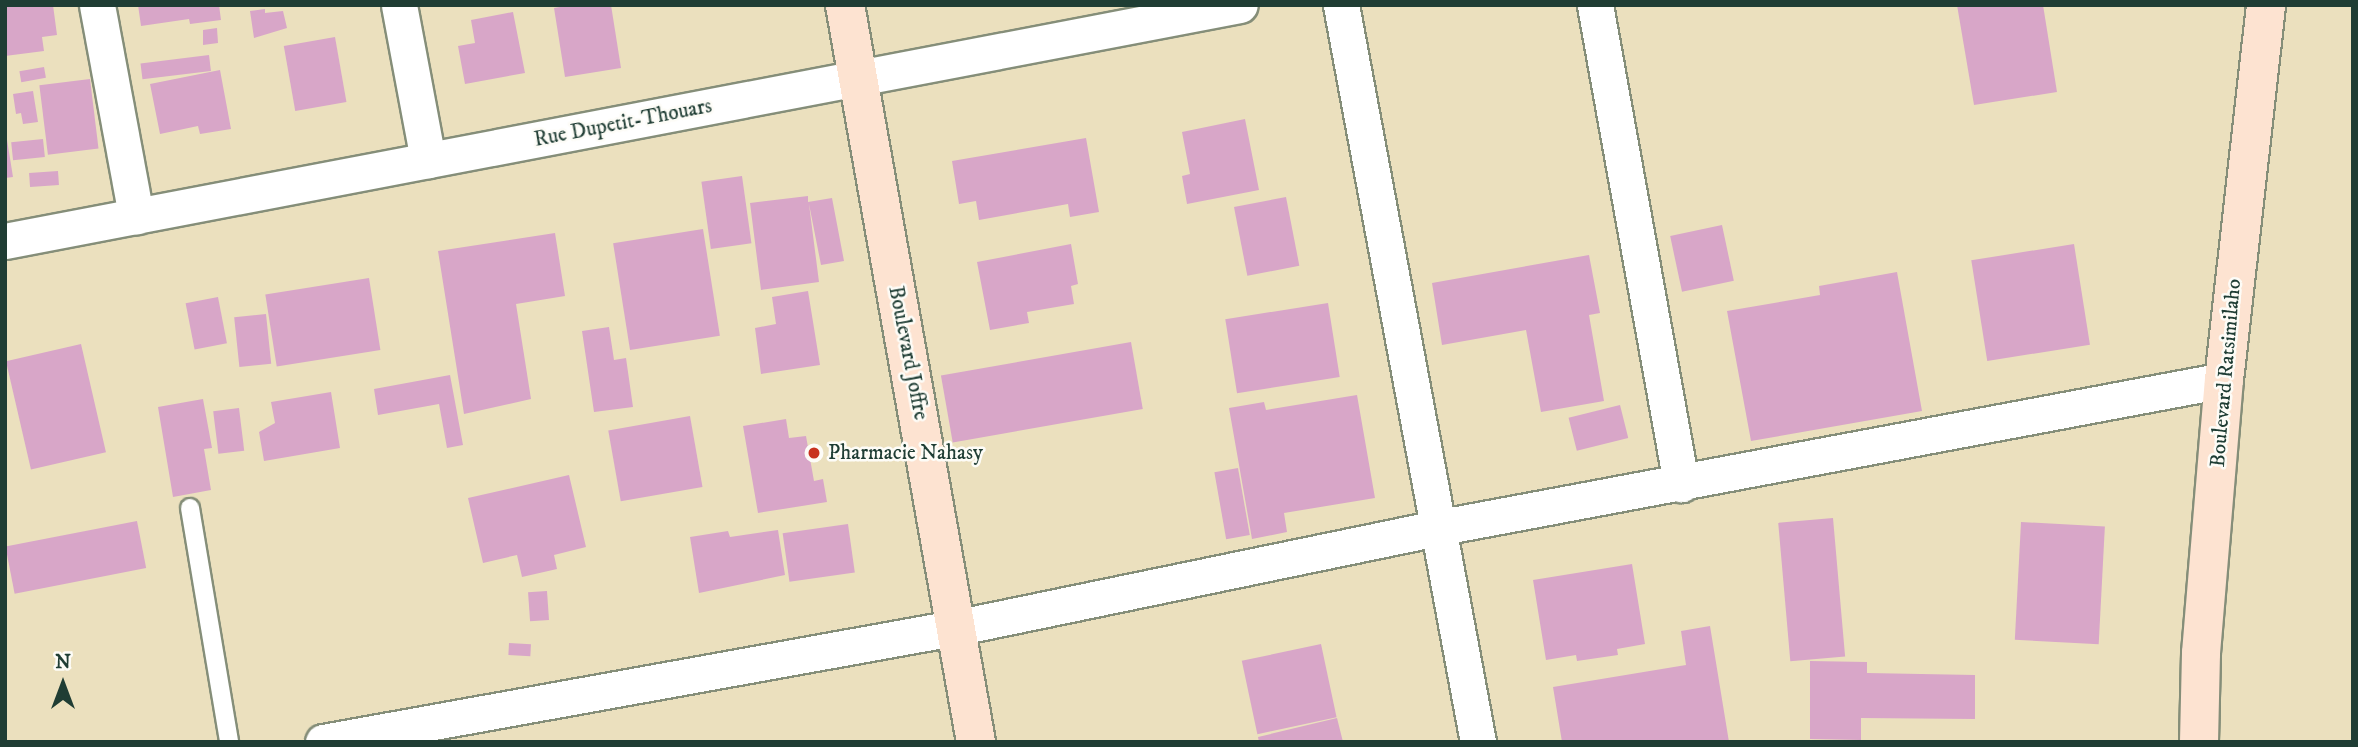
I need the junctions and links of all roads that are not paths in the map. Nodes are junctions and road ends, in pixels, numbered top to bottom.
1 (97, 5) edge
2 (399, 5) edge
3 (845, 5) edge
4 (1240, 5) edge
5 (1341, 5) edge
6 (1595, 5) edge
7 (2266, 5) edge
8 (857, 78) junction
9 (428, 160) junction
10 (136, 216) junction
11 (5, 241) edge
12 (2224, 380) junction
13 (1681, 484) junction
14 (190, 508) dead end
15 (1436, 528) junction
16 (959, 627) junction
17 (229, 742) edge
18 (323, 742) edge
19 (976, 742) edge
20 (1478, 742) edge
21 (2199, 742) edge

1 - 10 street
2 - 9 street
3 - 8 street, Boulevard Joffre
4 - 8 street, Rue Dupetit-Thouars
5 - 15 street
6 - 13 street
7 - 12 street, Boulevard Ratsimilaho
8 - 9 street, Rue Dupetit-Thouars
8 - 16 street, Boulevard Joffre
9 - 10 street, Rue Dupetit-Thouars
10 - 11 street, Rue Dupetit-Thouars
12 - 13 street
12 - 21 street, Boulevard Ratsimilaho
13 - 15 street
14 - 17 lane
15 - 16 street
15 - 20 street
16 - 18 street
16 - 19 street, Boulevard Joffre

